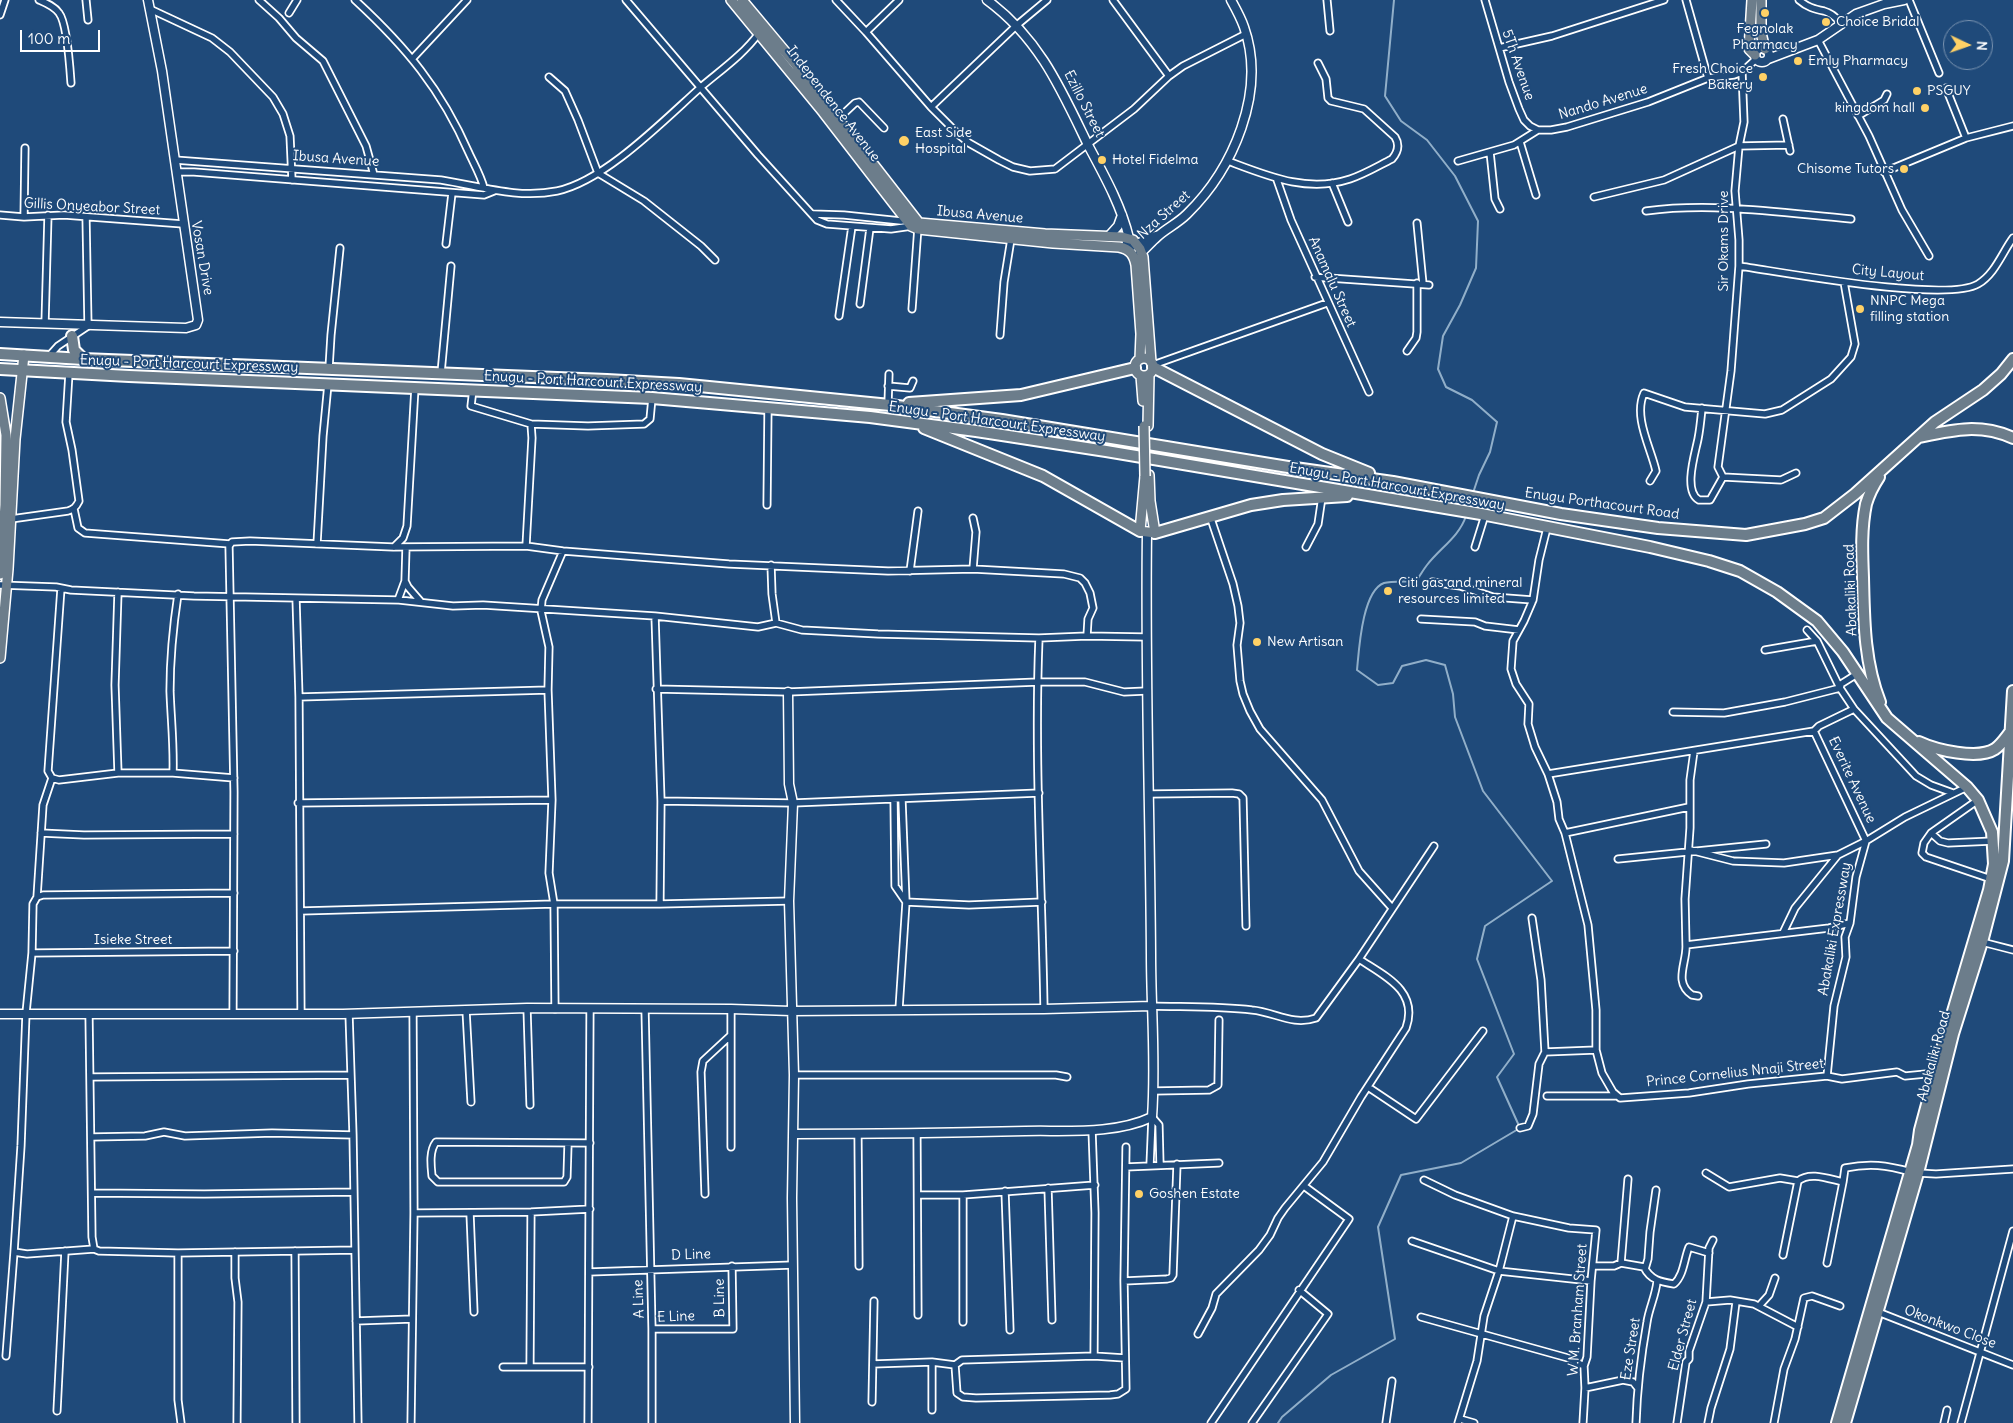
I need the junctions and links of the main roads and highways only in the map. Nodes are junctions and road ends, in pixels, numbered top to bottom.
1 (731, 0) edge
2 (742, 0) edge
3 (1752, 0) edge
4 (1761, 0) edge
5 (762, 30) junction
6 (1767, 53) road end
7 (1756, 57) road end
8 (826, 110) junction
9 (914, 223) junction
10 (1138, 255) junction
11 (72, 336) road end
12 (0, 354) edge
13 (24, 355) junction
14 (2013, 358) edge
15 (83, 359) junction
16 (1146, 367) junction
17 (0, 369) edge
18 (23, 370) junction
19 (0, 398) edge
20 (889, 404) junction
21 (907, 422) junction
22 (1918, 437) junction
23 (2013, 438) edge
24 (1888, 464) junction
25 (1147, 475) junction
26 (1393, 482) junction
27 (1359, 494) junction
28 (2, 505) edge
29 (1147, 533) junction
30 (2, 571) edge
31 (3, 585) edge
32 (0, 658) edge
33 (2013, 691) edge
34 (1887, 718) junction
35 (2011, 731) junction
36 (1909, 737) junction
37 (1914, 1173) junction
38 (1837, 1423) edge
39 (1845, 1423) edge

1 - 5 main road, Independence Avenue
2 - 5 main road, Independence Avenue
3 - 7 main road
4 - 6 main road
5 - 8 main road, Independence Avenue
8 - 9 main road, Independence Avenue
8 - 9 main road, Independence Avenue
9 - 10 main road, Ibusa Avenue
9 - 10 main road, Ibusa Avenue
10 - 16 main road
11 - 15 highway
12 - 13 highway, Enugu Porthacourt Road
13 - 15 highway, Enugu Porthacourt Road
13 - 18 main road
14 - 22 highway, Enugu Porthacourt Road
15 - 20 highway, Enugu Porthacourt Road
16 - 20 highway
16 - 25 main road, bridge
16 - 26 highway
17 - 18 highway, Enugu - Port Harcourt Expressway
18 - 21 highway, Enugu - Port Harcourt Expressway
18 - 30 main road
19 - 28 main road
20 - 26 highway, Enugu Porthacourt Road
21 - 27 highway, Enugu - Port Harcourt Expressway
21 - 29 highway
22 - 23 highway
22 - 24 highway, Enugu Porthacourt Road
24 - 26 highway, Enugu Porthacourt Road
24 - 34 highway, Abakaliki Road
25 - 29 main road
25 - 29 main road
27 - 29 highway
27 - 34 highway, Enugu - Port Harcourt Expressway
28 - 30 main road
30 - 31 main road
31 - 32 main road
33 - 35 highway, Abakaliki Road
34 - 36 highway, Enugu - Port Harcourt Expressway
35 - 36 highway
35 - 37 highway, Abakaliki Road
36 - 37 highway, Abakaliki Road
37 - 38 highway, Abakaliki Road
37 - 39 highway, Abakaliki Road

